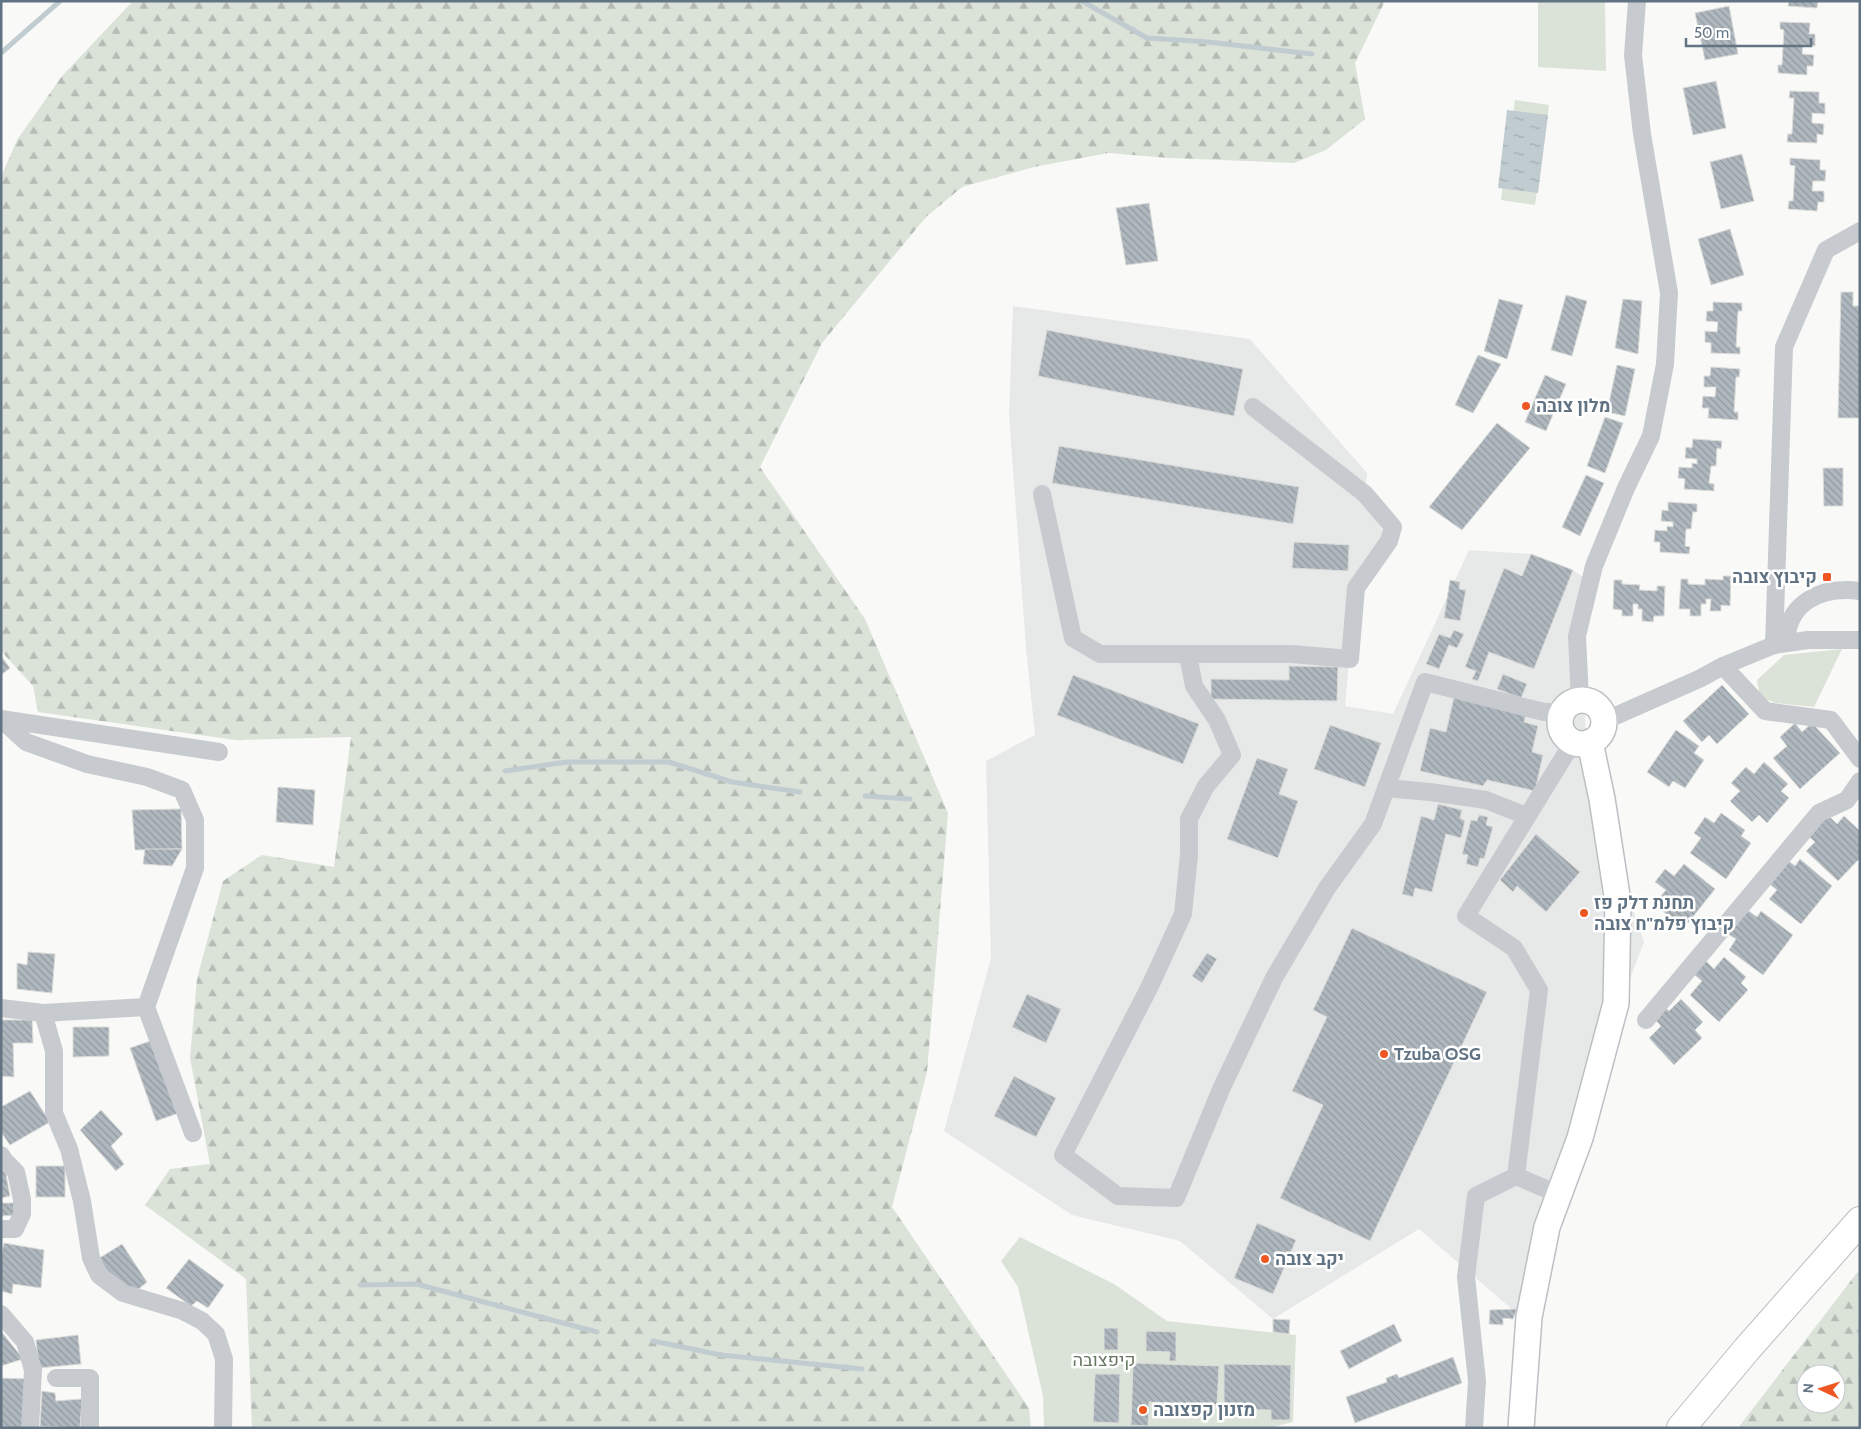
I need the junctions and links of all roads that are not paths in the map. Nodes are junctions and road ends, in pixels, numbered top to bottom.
1 (1637, 1) edge
2 (1860, 230) edge
3 (1253, 407) dead end
4 (1042, 494) dead end
5 (1860, 591) edge
6 (1856, 638) edge
7 (1780, 644) junction
8 (1188, 655) junction
9 (1723, 666) junction
10 (1571, 706) junction
11 (1604, 721) junction
12 (1582, 742) junction
13 (218, 752) dead end
14 (1860, 759) edge
15 (1860, 781) edge
16 (1386, 788) junction
17 (1526, 816) junction
18 (146, 1007) junction
19 (1, 1008) edge
20 (43, 1013) junction
21 (1646, 1020) dead end
22 (193, 1133) dead end
23 (1, 1155) edge
24 (1516, 1176) junction
25 (1558, 1194) junction
26 (1860, 1221) edge
27 (1, 1229) edge
28 (1, 1314) edge
29 (56, 1378) dead end
30 (30, 1428) edge
31 (90, 1428) edge
32 (223, 1428) edge
33 (1474, 1428) edge
34 (1521, 1428) edge
35 (1681, 1428) edge

1 - 10 street
2 - 7 street
3 - 8 street
4 - 8 street
5 - 7 street
6 - 7 street
7 - 9 street
8 - 16 street
9 - 11 street
9 - 14 street
10 - 11 street
10 - 12 street
10 - 16 street
11 - 12 street
12 - 17 street
12 - 25 street
13 - 18 street
15 - 21 street
16 - 17 street
17 - 24 street
18 - 20 street
18 - 22 street
19 - 20 street
20 - 32 street
23 - 27 street
24 - 25 street
24 - 33 street
25 - 34 street
26 - 35 main road
28 - 30 street
29 - 31 street

